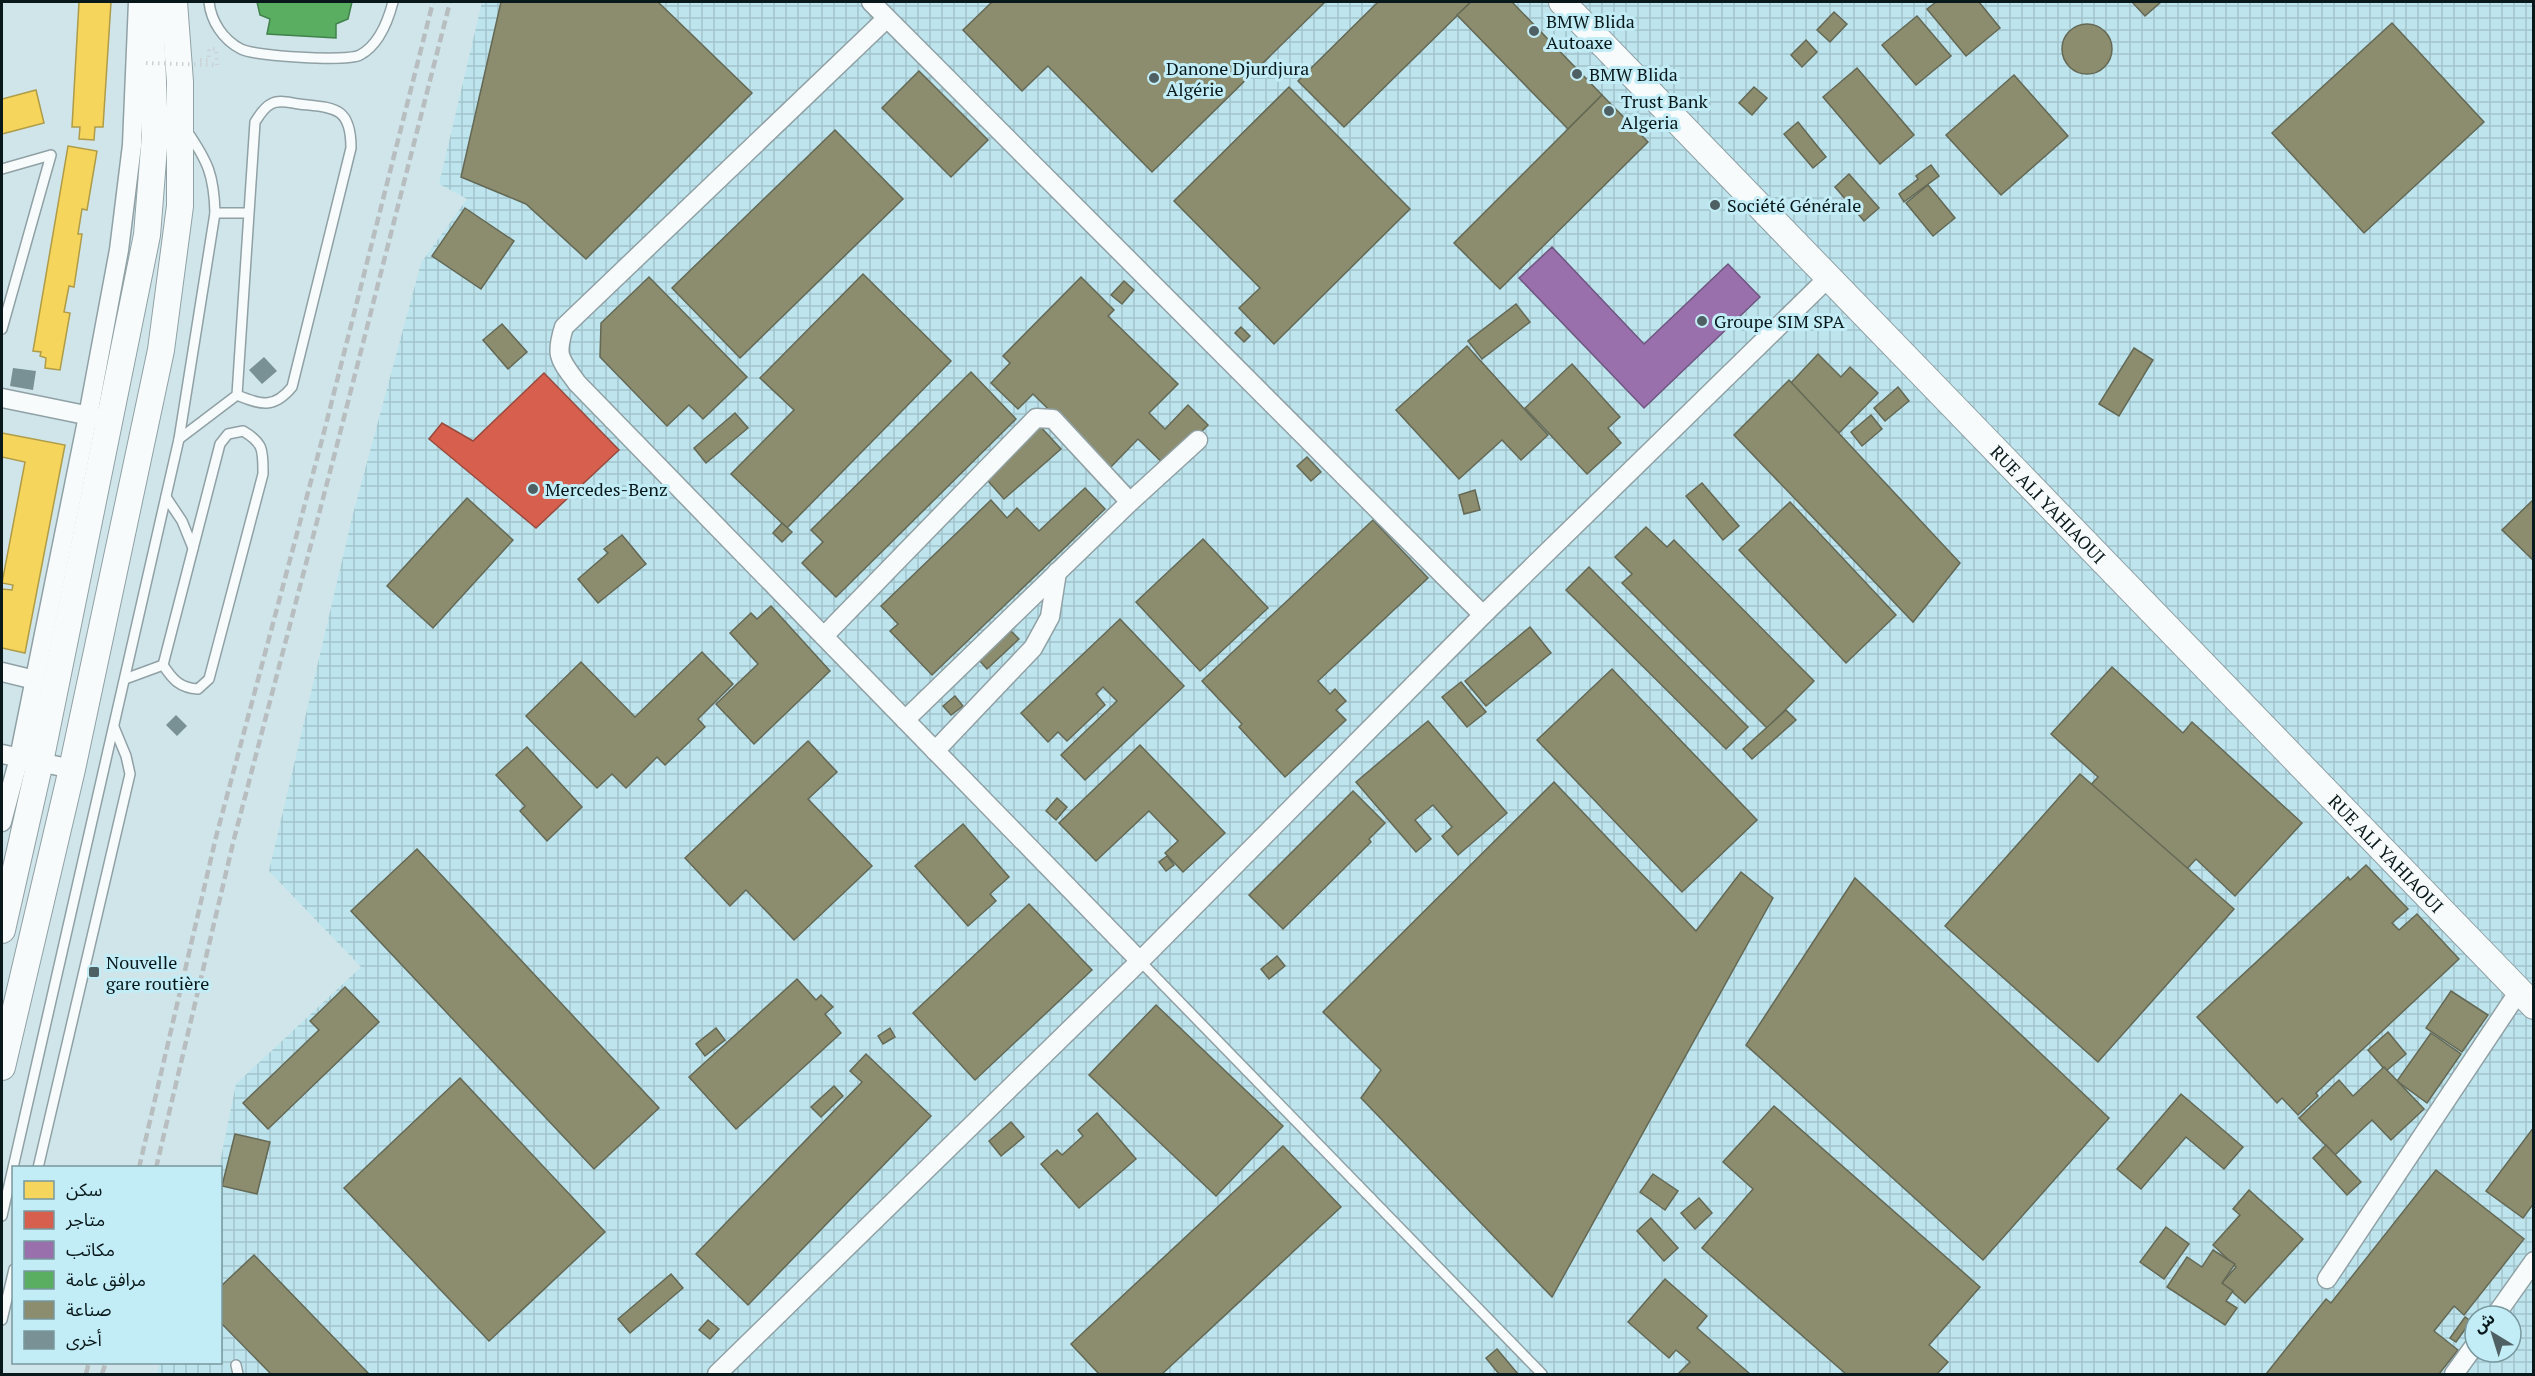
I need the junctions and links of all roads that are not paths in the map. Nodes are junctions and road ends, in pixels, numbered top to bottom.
1 (138, 2) edge
2 (150, 2) edge
3 (174, 2) edge
4 (209, 2) edge
5 (393, 2) edge
6 (871, 2) edge
7 (1562, 2) edge
8 (886, 18) junction
9 (180, 122) junction
10 (2, 169) edge
11 (215, 213) junction
12 (248, 213) junction
13 (1830, 276) junction
14 (2, 330) edge
15 (237, 395) junction
16 (2, 398) edge
17 (100, 418) junction
18 (179, 439) junction
19 (1198, 440) dead end
20 (166, 497) junction
21 (1130, 502) junction
22 (193, 548) junction
23 (1057, 572) junction
24 (1483, 615) junction
25 (824, 636) junction
26 (163, 665) junction
27 (2, 672) edge
28 (34, 680) junction
29 (125, 680) junction
30 (905, 720) junction
31 (114, 727) junction
32 (935, 750) junction
33 (20, 758) edge
34 (72, 769) junction
35 (2, 822) edge
36 (2, 930) edge
37 (1140, 961) junction
38 (2526, 998) edge
39 (2, 1067) edge
40 (13, 1166) edge
41 (38, 1166) edge
42 (12, 1172) edge
43 (2, 1216) edge
44 (2534, 1261) edge
45 (12, 1278) edge
46 (2327, 1280) dead end
47 (2504, 1304) edge
48 (2, 1320) edge
49 (2463, 1362) edge
50 (717, 1374) edge
51 (1542, 1374) edge
52 (2454, 1374) edge

1 - 17 street
2 - 17 main road
3 - 9 main road
4 - 5 lane
6 - 8 street
7 - 13 main road, RUE ALI YAHIAOUI
8 - 24 street
8 - 25 street
9 - 11 lane
9 - 34 main road
10 - 14 lane
11 - 12 lane
11 - 18 lane
12 - 15 lane
12 - 15 lane
13 - 24 street
13 - 38 main road, RUE ALI YAHIAOUI
15 - 18 lane
16 - 17 street
17 - 28 street
17 - 33 main road
18 - 20 lane
19 - 21 street
20 - 22 lane
20 - 29 lane
21 - 23 street
21 - 25 street
22 - 26 lane
22 - 26 lane
23 - 30 street
23 - 32 street
24 - 37 street
25 - 30 street
26 - 29 lane
27 - 28 street
28 - 33 street
29 - 31 lane
30 - 32 street
31 - 40 lane
31 - 41 lane
32 - 37 street
33 - 34 street
33 - 35 street
33 - 36 main road
34 - 39 main road
37 - 50 street
37 - 51 lane
38 - 46 street
42 - 43 lane
44 - 47 street
45 - 48 lane
49 - 52 street

